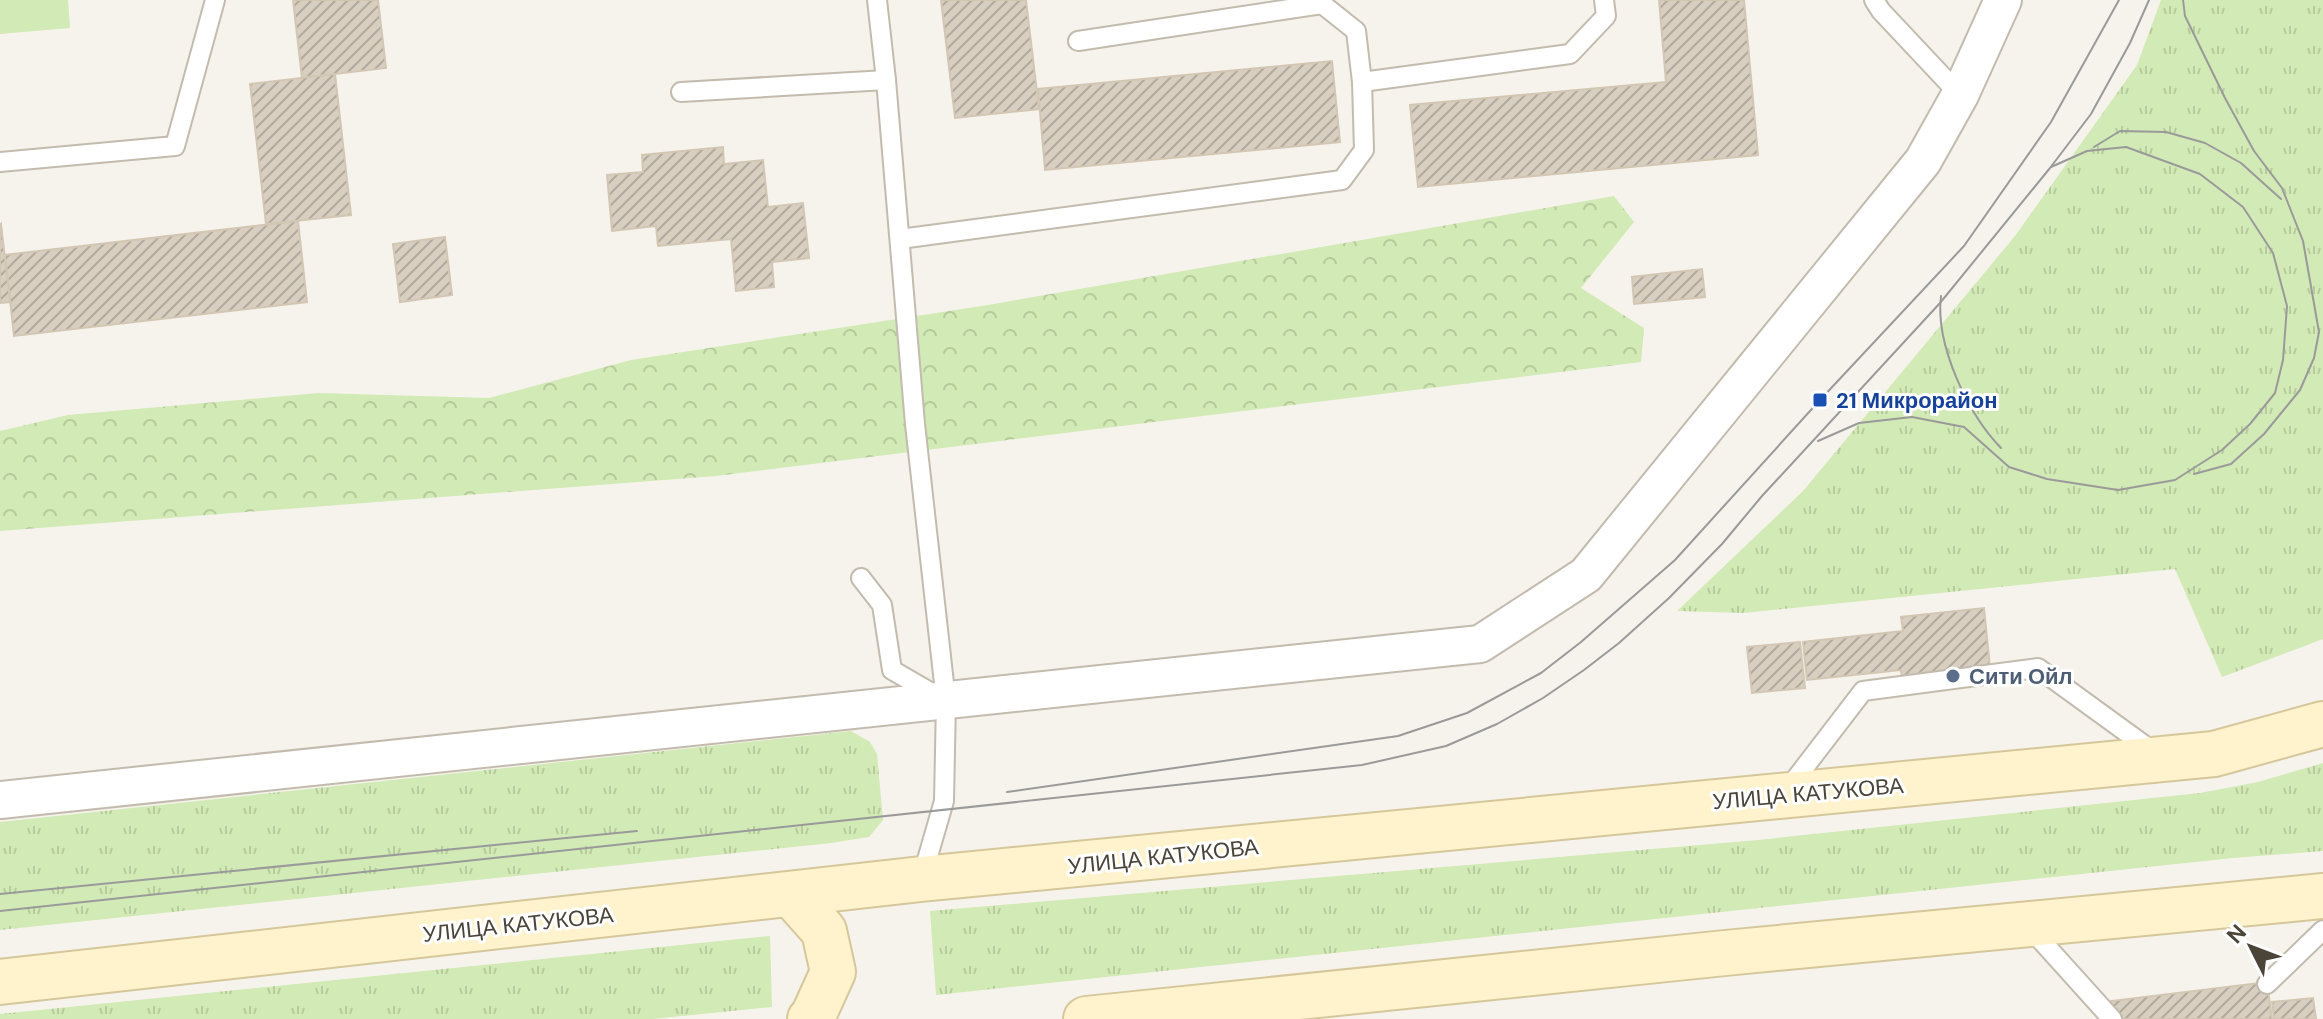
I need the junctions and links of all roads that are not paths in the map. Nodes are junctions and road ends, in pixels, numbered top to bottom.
1 (215, 0) edge
2 (877, 0) edge
3 (1604, 0) edge
4 (1874, 0) edge
5 (2003, 0) edge
6 (1078, 41) dead end
7 (886, 80) junction
8 (1362, 82) junction
9 (681, 92) dead end
10 (1960, 95) junction
11 (0, 162) edge
12 (900, 239) junction
13 (861, 578) dead end
14 (946, 701) junction
15 (2323, 724) edge
16 (2164, 759) junction
17 (1782, 796) junction
18 (0, 800) edge
19 (921, 879) junction
20 (791, 894) junction
21 (2323, 896) edge
22 (2028, 926) junction
23 (2323, 930) edge
24 (0, 982) edge
25 (2267, 984) dead end
26 (810, 1019) edge
27 (1086, 1019) edge
28 (2112, 1019) edge

1 - 11 lane
2 - 7 lane
3 - 8 lane
4 - 10 lane
5 - 10 street
6 - 8 lane
7 - 9 lane
7 - 12 lane
8 - 12 lane
10 - 14 street
12 - 14 lane
13 - 14 lane
14 - 18 street
14 - 19 lane
15 - 16 main road, УЛИЦА КАТУКОВА
16 - 17 main road, УЛИЦА КАТУКОВА
16 - 17 lane
17 - 19 main road, УЛИЦА КАТУКОВА
19 - 20 main road, УЛИЦА КАТУКОВА
20 - 24 main road, УЛИЦА КАТУКОВА
20 - 26 main road
21 - 22 main road
22 - 27 main road
22 - 28 lane
23 - 25 lane

